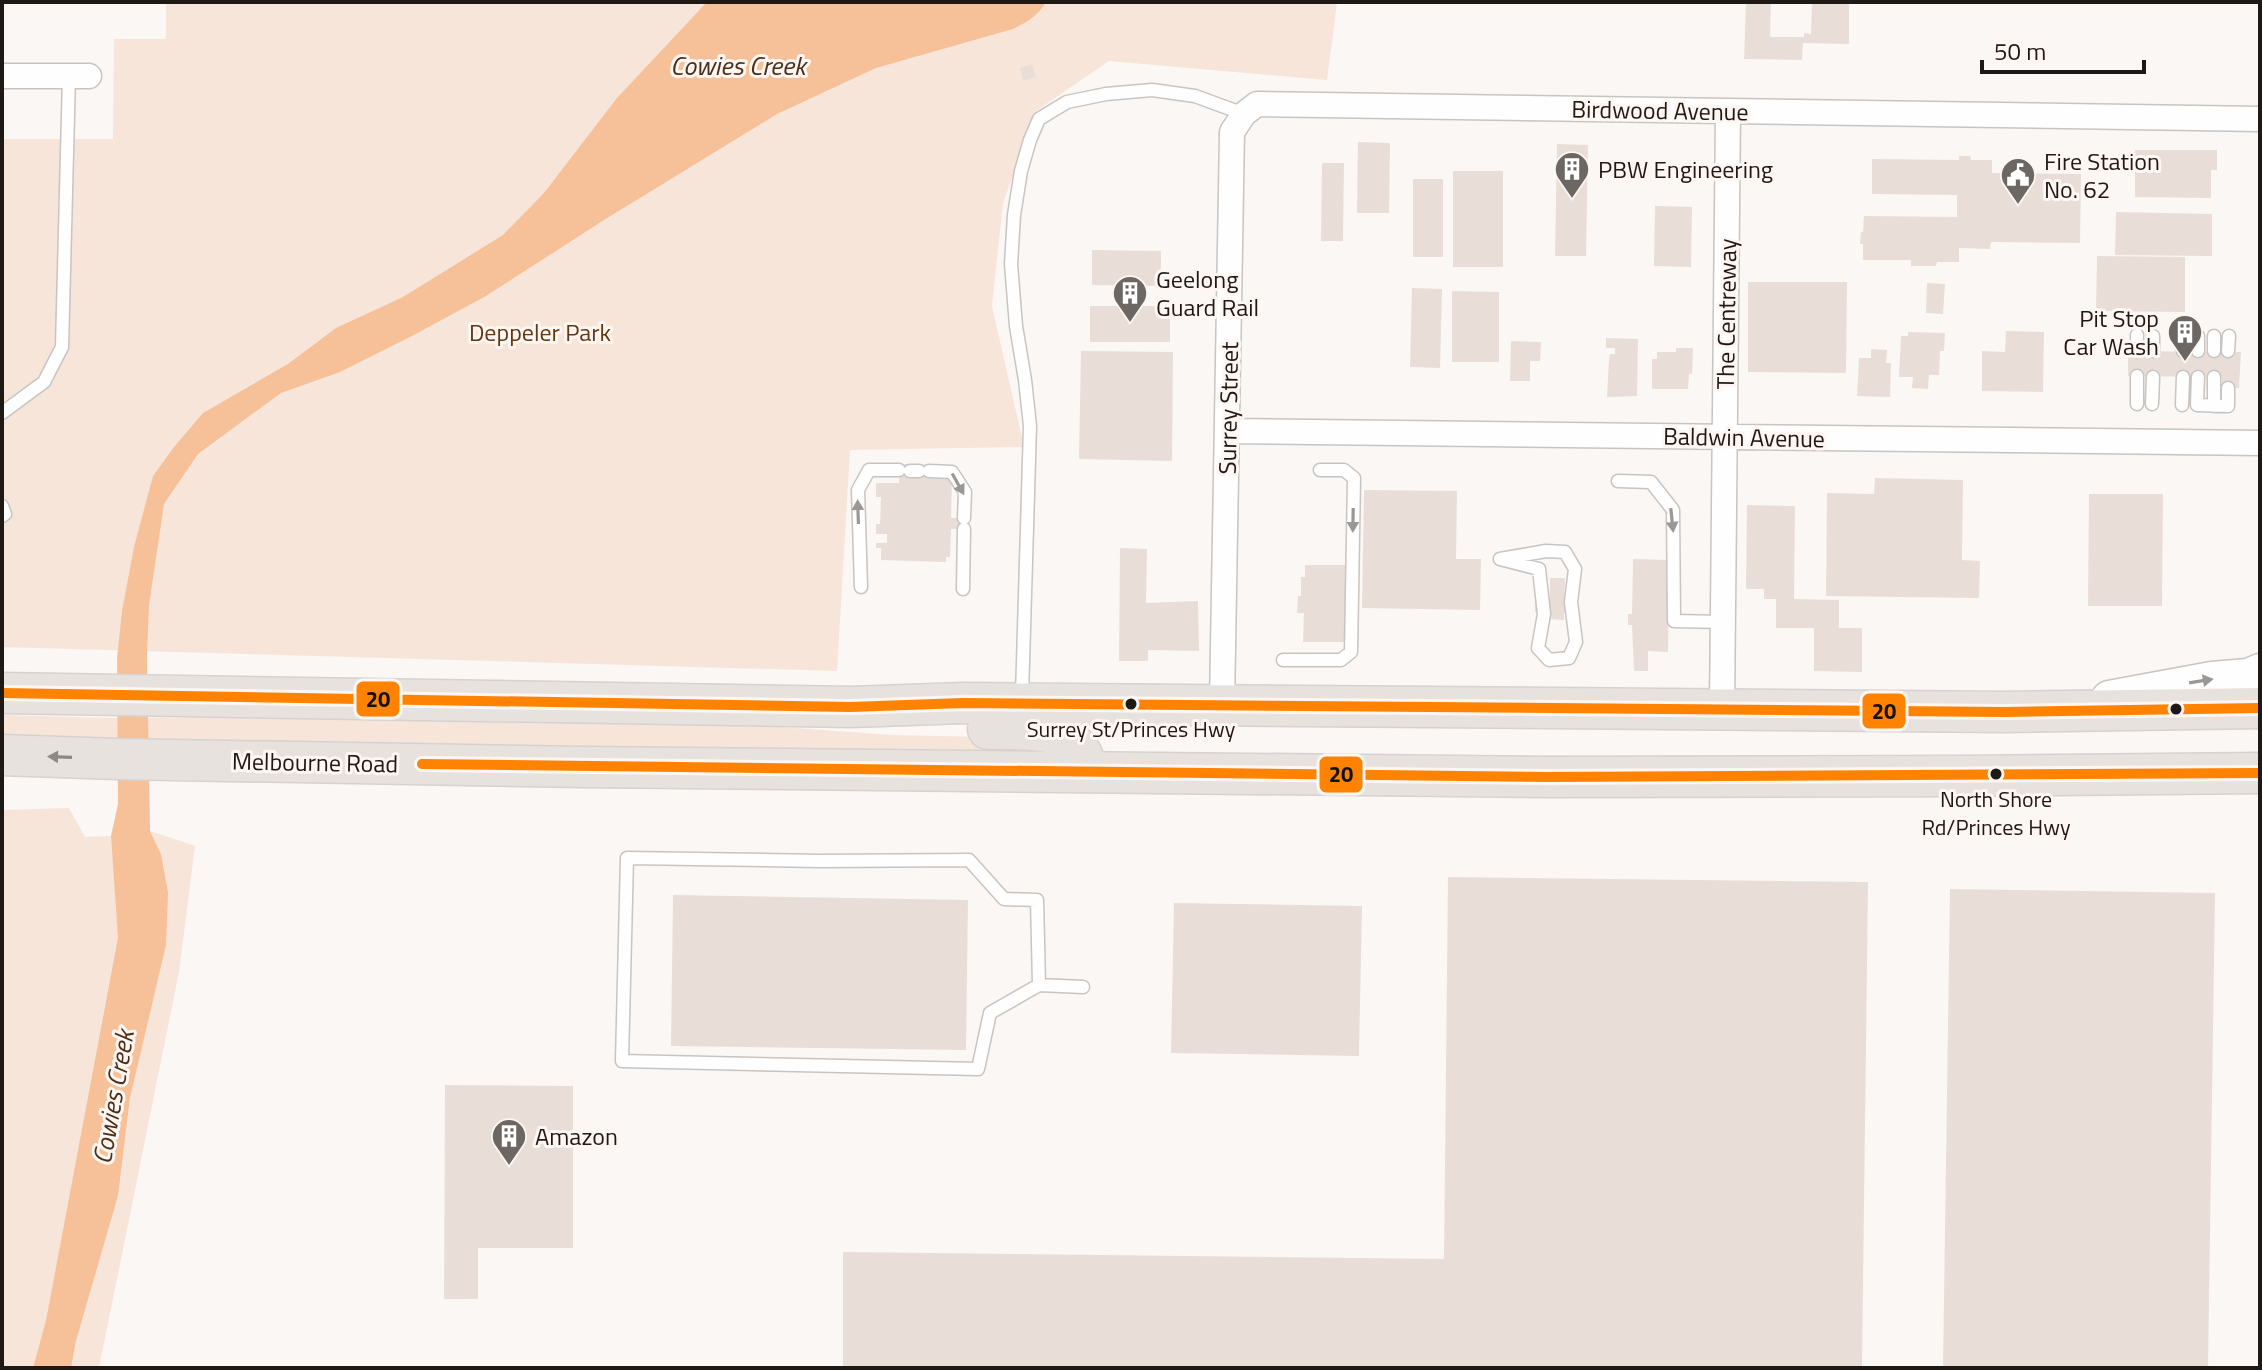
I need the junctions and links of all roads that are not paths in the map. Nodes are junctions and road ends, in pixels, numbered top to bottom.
1 (2, 76) edge
2 (79, 76) joint
3 (1728, 111) junction
4 (1244, 114) junction
5 (2260, 119) edge
6 (2137, 335) dead end
7 (2153, 336) dead end
8 (2183, 336) dead end
9 (2198, 336) dead end
10 (2214, 336) dead end
11 (2229, 336) dead end
12 (2137, 351) dead end
13 (2153, 351) dead end
14 (2183, 351) dead end
15 (2198, 351) dead end
16 (2214, 351) dead end
17 (2228, 351) dead end
18 (2137, 376) dead end
19 (2153, 377) dead end
20 (2183, 377) dead end
21 (2198, 377) dead end
22 (2214, 377) dead end
23 (2228, 388) dead end
24 (2137, 404) dead end
25 (2152, 404) dead end
26 (2182, 405) dead end
27 (2214, 406) junction
28 (2, 413) edge
29 (1228, 431) junction
30 (1725, 437) junction
31 (2260, 443) edge
32 (1320, 470) dead end
33 (1618, 481) dead end
34 (2, 506) edge
35 (2, 516) edge
36 (1500, 559) joint
37 (861, 587) dead end
38 (963, 589) dead end
39 (1723, 622) junction
40 (1283, 660) dead end
41 (2260, 671) edge
42 (2, 693) edge
43 (1022, 704) junction
44 (1222, 705) junction
45 (851, 707) junction
46 (2260, 708) edge
47 (1722, 709) junction
48 (2042, 711) junction
49 (2, 755) edge
50 (1088, 771) junction
51 (2260, 773) edge
52 (1039, 985) junction
53 (1083, 987) dead end

1 - 2 street
2 - 28 lane
3 - 4 street, Birdwood Avenue
3 - 5 street, Birdwood Avenue
3 - 30 street, The Centreway
4 - 29 street, Surrey Street
4 - 43 lane
6 - 12 lane
7 - 13 lane
8 - 14 lane
9 - 15 lane
10 - 16 lane
11 - 17 lane
18 - 24 lane
19 - 25 lane
20 - 26 lane
21 - 27 lane
22 - 27 lane
23 - 27 lane
29 - 30 street, Baldwin Avenue
29 - 44 street, Surrey Street
30 - 31 street, Baldwin Avenue
30 - 39 street, The Centreway
32 -> 40 lane
33 -> 39 lane
34 - 35 lane
36 - 36 lane
37 -> 38 lane
39 - 47 street, The Centreway
48 -> 41 main road
42 - 45 highway
43 - 44 highway
43 - 45 highway
44 - 47 highway
45 - 50 highway
46 - 48 highway
47 - 48 highway
50 -> 49 highway, Melbourne Road
50 - 51 highway, Melbourne Road
52 - 52 lane
52 - 53 lane

